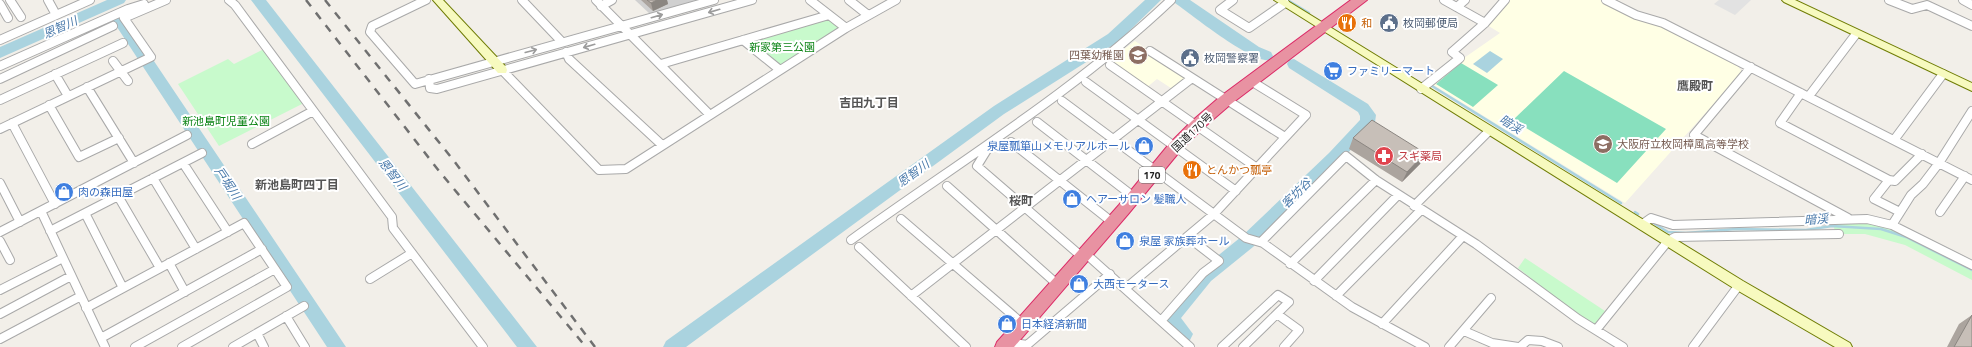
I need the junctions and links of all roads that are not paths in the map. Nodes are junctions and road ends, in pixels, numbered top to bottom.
1 (10, 0) edge
2 (48, 0) edge
3 (90, 0) edge
4 (152, 0) edge
5 (166, 0) edge
6 (229, 0) edge
7 (426, 0) edge
8 (438, 0) edge
9 (522, 0) edge
10 (612, 0) edge
11 (714, 0) edge
12 (752, 0) edge
13 (810, 0) edge
14 (849, 0) edge
15 (1171, 0) edge
16 (1233, 0) edge
17 (1360, 0) edge
18 (1444, 0) edge
19 (1465, 0) edge
20 (1505, 0) edge
21 (1606, 0) edge
22 (1787, 0) edge
23 (1889, 0) edge
24 (1963, 0) edge
25 (891, 1) edge
26 (1283, 1) edge
27 (598, 3) edge
28 (0, 4) edge
29 (1972, 5) edge
30 (1457, 7) junction
31 (54, 11) dead end
32 (829, 15) junction
33 (868, 16) junction
34 (21, 17) dead end
35 (8, 18) dead end
36 (1485, 23) junction
37 (113, 26) dead end
38 (622, 26) junction
39 (1972, 26) edge
40 (846, 28) junction
41 (1324, 28) junction
42 (630, 34) junction
43 (1856, 34) junction
44 (0, 40) edge
45 (743, 40) junction
46 (562, 42) junction
47 (123, 43) dead end
48 (1150, 51) dead end
49 (566, 52) junction
50 (113, 61) dead end
51 (494, 61) junction
52 (661, 64) junction
53 (1110, 65) dead end
54 (0, 66) edge
55 (1751, 67) junction
56 (502, 70) junction
57 (780, 70) junction
58 (120, 72) junction
59 (55, 74) junction
60 (1942, 74) junction
61 (1192, 78) junction
62 (0, 79) edge
63 (429, 79) junction
64 (128, 81) dead end
65 (1251, 81) junction
66 (1086, 82) dead end
67 (87, 87) junction
68 (1972, 87) edge
69 (1420, 89) junction
70 (1805, 95) junction
71 (68, 96) junction
72 (0, 100) edge
73 (1226, 100) junction
74 (1163, 101) junction
75 (1062, 102) dead end
76 (49, 105) junction
77 (313, 111) junction
78 (1972, 112) edge
79 (709, 114) junction
80 (1138, 120) junction
81 (1037, 122) dead end
82 (12, 123) junction
83 (1197, 125) junction
84 (0, 129) edge
85 (1489, 131) junction
86 (187, 135) dead end
87 (1285, 137) junction
88 (119, 138) junction
89 (1114, 140) junction
90 (1894, 140) junction
91 (1011, 142) dead end
92 (991, 143) junction
93 (252, 144) dead end
94 (662, 145) junction
95 (1175, 147) junction
96 (202, 153) dead end
97 (1922, 154) junction
98 (1086, 160) junction
99 (134, 163) junction
100 (183, 163) junction
101 (1939, 163) junction
102 (1256, 168) junction
103 (1155, 171) junction
104 (153, 178) junction
105 (1969, 178) edge
106 (1060, 180) junction
107 (1376, 180) junction
108 (1889, 180) junction
109 (0, 183) edge
110 (947, 186) dead end
111 (1236, 191) junction
112 (1398, 195) junction
113 (118, 196) junction
114 (1134, 197) junction
115 (55, 204) junction
116 (1024, 208) junction
117 (1418, 208) junction
118 (41, 212) junction
119 (1900, 212) junction
120 (1940, 212) dead end
121 (85, 213) junction
122 (1214, 214) junction
123 (1848, 218) junction
124 (901, 219) dead end
125 (20, 222) junction
126 (1112, 222) junction
127 (1641, 225) junction
128 (1892, 225) junction
129 (996, 230) junction
130 (50, 231) junction
131 (0, 232) edge
132 (228, 232) junction
133 (1839, 234) dead end
134 (1463, 236) junction
135 (1188, 237) junction
136 (851, 240) dead end
137 (0, 241) edge
138 (1261, 242) junction
139 (1668, 242) junction
140 (859, 247) dead end
141 (196, 249) junction
142 (262, 249) junction
143 (412, 253) junction
144 (1083, 254) junction
145 (62, 258) junction
146 (10, 260) dead end
147 (169, 263) junction
148 (954, 264) junction
149 (1290, 264) junction
150 (1972, 265) edge
151 (160, 268) junction
152 (275, 268) junction
153 (1110, 274) junction
154 (71, 276) junction
155 (370, 279) dead end
156 (1314, 281) junction
157 (1057, 284) junction
158 (1739, 285) junction
159 (123, 288) junction
160 (1126, 288) junction
161 (0, 290) edge
162 (185, 292) junction
163 (81, 296) junction
164 (911, 296) junction
165 (1336, 296) junction
166 (1491, 298) dead end
167 (304, 306) dead end
168 (86, 308) junction
169 (0, 314) edge
170 (1277, 314) junction
171 (286, 316) junction
172 (1161, 320) junction
173 (1023, 324) junction
174 (1382, 324) junction
175 (1596, 330) junction
176 (1464, 331) junction
177 (257, 333) junction
178 (0, 339) edge
179 (103, 343) edge
180 (1005, 345) edge
181 (135, 347) edge
182 (182, 347) edge
183 (233, 347) edge
184 (264, 347) edge
185 (305, 347) edge
186 (483, 347) edge
187 (966, 347) edge
188 (1190, 347) edge
189 (1222, 347) edge
190 (1243, 347) edge
191 (1284, 347) edge
192 (1425, 347) edge
193 (1449, 347) edge
194 (1519, 347) edge
195 (1558, 347) edge
196 (1623, 347) edge
197 (1693, 347) edge
198 (1846, 347) edge

1 - 34 street
2 - 31 street
3 - 44 street
4 - 54 street
5 - 58 street
6 - 77 street
7 - 63 street
8 - 51 street
9 - 46 street
10 - 27 street
38 -> 11 street
12 -> 42 street
13 - 32 street
14 - 33 street
15 - 92 street
16 - 26 street
17 - 41 highway, 国道170号 / 170
18 - 30 street
19 - 30 street
20 - 36 street
21 - 55 street
22 - 43 street
23 - 39 street
24 - 29 street
25 - 33 street
26 - 41 street
27 - 38 street
28 - 35 street
30 - 36 street
32 - 40 street
32 - 45 street
33 - 40 street
36 - 69 street
37 - 62 street
38 - 42 street
38 - 46 street
40 - 57 street
41 - 65 highway, 国道170号 / 170
41 - 69 street
42 -> 49 street
42 - 52 street
43 - 60 street
43 - 70 street
45 - 52 street
45 - 57 street
51 -> 46 street
47 - 59 street
48 - 61 street
49 - 56 street
49 - 94 street
50 - 58 street
51 - 56 street
51 - 63 street
52 - 79 street
53 - 74 street
55 - 70 street
55 - 123 street
56 - 63 street
56 - 94 street
57 - 79 street
58 - 64 street
58 - 67 street
59 - 71 street
59 - 72 street
60 - 68 street
60 - 90 street
61 - 73 street
61 - 74 street
65 - 73 highway, 国道170号 / 170
65 - 87 street
66 - 80 street
67 - 71 street
67 - 88 street
69 - 85 street
70 - 90 street
70 - 108 street
71 - 76 street
73 - 83 highway, 国道170号 / 170
73 - 87 street
74 - 80 street
74 - 83 street
75 - 89 street
76 - 82 street
76 - 88 street
77 - 93 street
77 - 143 street
78 - 101 street
79 - 94 street
80 - 89 street
80 - 95 street
81 - 98 street
82 - 84 street
82 - 115 street
83 - 95 highway, 国道170号 / 170
83 - 102 street
85 - 117 street
85 - 127 street
86 - 99 street
87 - 102 street
88 - 99 street
89 - 98 street
89 - 103 street
90 - 97 street
91 - 106 street
92 - 116 street
92 - 136 street
95 - 103 highway, 国道170号 / 170
95 - 111 street
96 - 100 street
97 - 101 street
97 - 108 street
98 - 106 street
98 - 114 street
99 - 115 street
100 - 104 street
100 - 132 street
101 - 105 street
101 - 119 street
102 - 111 street
103 - 114 highway, 国道170号 / 170
103 - 122 street
104 - 113 street
104 - 141 street
105 - 120 street
106 - 116 street
106 - 126 street
107 - 112 street
107 - 138 street
107 - 149 street
108 - 119 street
109 - 125 street
110 - 129 street
111 - 122 street
112 - 117 street
112 - 156 street
113 - 121 street
113 - 151 street
114 - 126 highway, 国道170号 / 170
115 - 118 street
116 - 129 street
116 - 144 street
117 - 134 street
117 - 165 street
118 - 125 street
118 - 130 street
119 - 128 street
121 - 130 street
121 - 159 street
122 - 135 street
122 - 138 street
123 - 127 street
123 - 128 street
124 - 148 street
125 - 131 street
126 - 144 highway, 国道170号 / 170
127 - 139 street
128 - 150 street
129 - 148 street
129 - 157 street
130 - 145 street
132 - 141 street
132 - 142 street
133 - 139 street
134 - 174 street
134 - 175 street
135 - 160 street
135 - 172 street
137 - 146 street
138 - 149 street
139 - 158 street
139 - 175 street
140 - 164 street
141 - 147 street
142 - 152 street
142 - 162 street
143 - 155 street
143 - 186 street
144 - 153 street
144 - 157 highway, 国道170号 / 170
145 - 154 street
145 - 161 street
147 - 151 street
147 - 162 street
148 - 164 street
148 - 173 street
149 - 156 street
151 - 159 street
152 - 181 street
152 - 182 street
153 - 160 street
153 - 180 street
154 - 163 street
154 - 169 street
156 - 165 street
157 - 173 highway, 国道170号 / 170
158 - 197 street
158 - 198 street
159 - 168 street
160 - 172 street
162 - 179 street
163 - 168 street
163 - 178 street
164 - 187 street
165 - 174 street
166 - 176 street
167 - 171 street
168 - 179 street
170 - 189 street
170 - 190 street
170 - 191 street
171 - 177 street
171 - 185 street
172 - 188 street
173 - 180 highway, 国道170号 / 170
174 - 192 street
175 - 196 street
176 - 193 street
176 - 194 street
177 - 183 street
177 - 184 street
194 - 195 street

